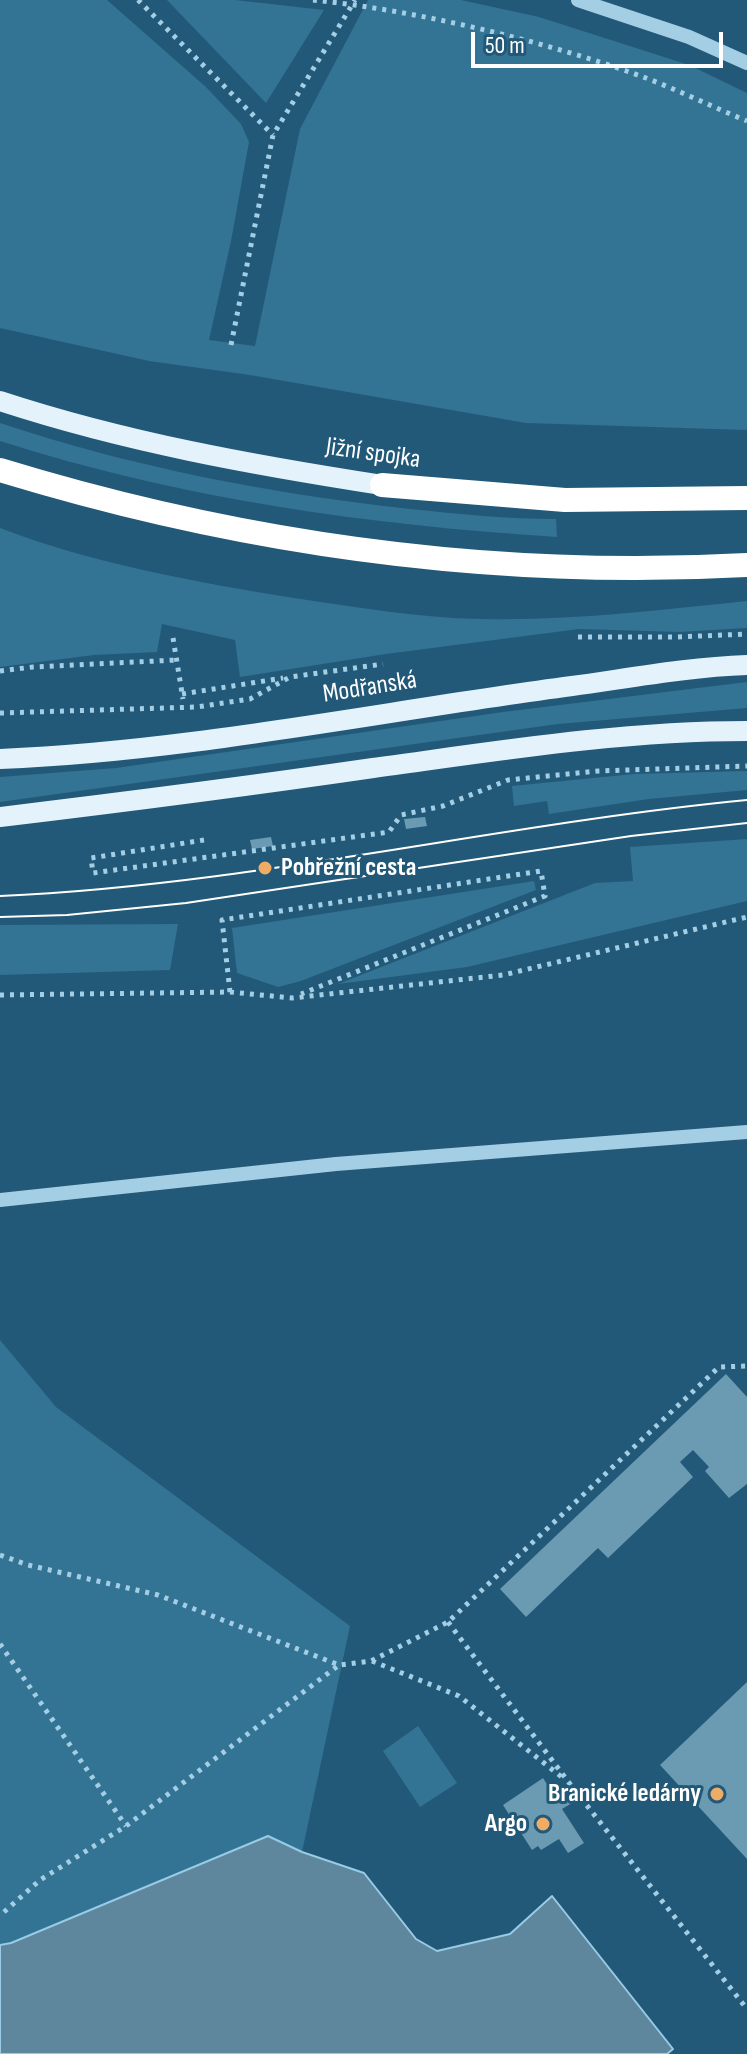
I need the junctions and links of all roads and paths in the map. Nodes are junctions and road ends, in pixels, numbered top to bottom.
1 (138, 0) edge
2 (313, 0) edge
3 (578, 0) edge
4 (353, 2) edge
5 (747, 63) edge
6 (747, 121) edge
7 (273, 135) junction
8 (231, 345) dead end
9 (0, 401) edge
10 (0, 470) edge
11 (382, 485) joint
12 (747, 498) edge
13 (747, 565) edge
14 (747, 634) edge
15 (578, 637) dead end
16 (173, 638) dead end
17 (177, 660) junction
18 (383, 664) dead end
19 (747, 665) edge
20 (0, 671) edge
21 (290, 677) junction
22 (0, 713) edge
23 (747, 731) edge
24 (0, 759) edge
25 (747, 766) edge
26 (0, 817) edge
27 (204, 840) dead end
28 (747, 917) edge
29 (230, 992) junction
30 (0, 995) edge
31 (292, 998) junction
32 (747, 1132) edge
33 (0, 1200) edge
34 (747, 1366) edge
35 (0, 1555) edge
36 (448, 1622) junction
37 (0, 1644) edge
38 (371, 1661) junction
39 (339, 1665) junction
40 (570, 1784) junction
41 (126, 1826) junction
42 (4, 1912) dead end
43 (747, 2009) edge

1 - 7 path
2 - 4 path
3 - 5 street
4 - 6 path
4 - 7 path
7 - 8 path
9 - 11 main road, Jižní spojka
10 - 13 highway
11 - 12 highway, Jižní spojka
14 - 15 path
16 - 17 path
17 - 20 path
17 - 21 path
18 - 21 path
19 - 24 main road, Modřanská
21 - 22 path
23 - 26 main road
25 - 27 path
28 - 31 path
29 - 30 path
29 - 31 path
29 - 31 path
32 - 33 street
34 - 36 path
35 - 39 path
36 - 38 path
36 - 40 path
37 - 41 path
38 - 39 path
38 - 40 path
39 - 41 path
40 - 43 path
41 - 42 path

